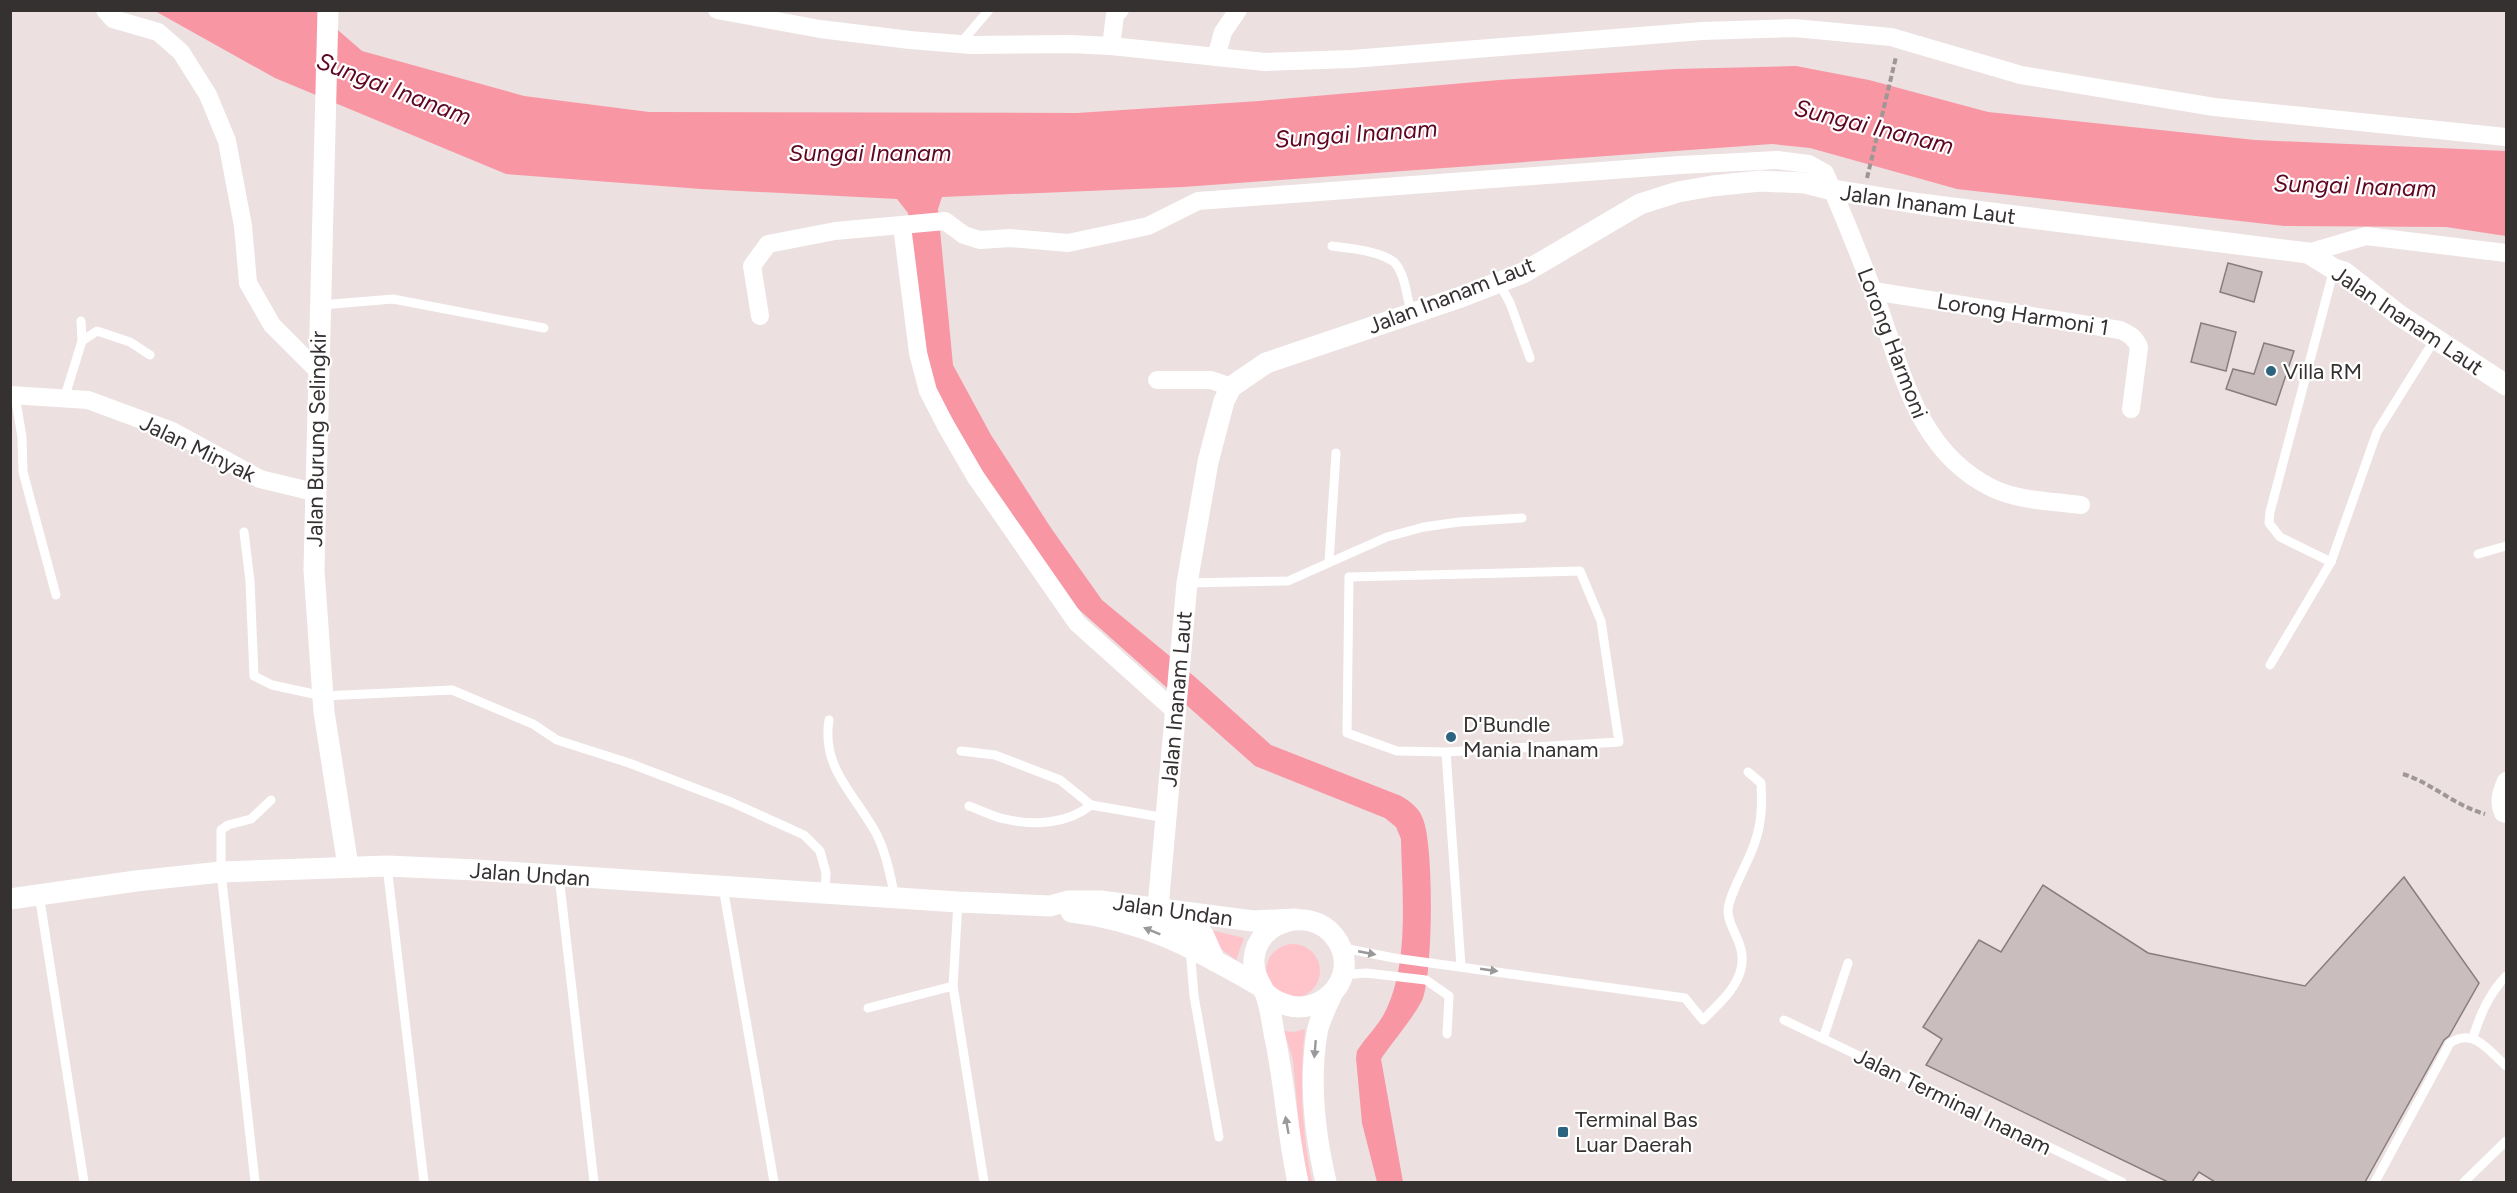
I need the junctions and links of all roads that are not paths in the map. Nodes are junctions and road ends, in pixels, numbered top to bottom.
1 (105, 10) edge
2 (328, 10) edge
3 (717, 10) edge
4 (989, 10) edge
5 (1120, 10) edge
6 (1238, 10) edge
7 (1791, 19) edge
8 (959, 45) junction
9 (1111, 46) junction
10 (1216, 57) junction
11 (2506, 137) edge
12 (1833, 190) junction
13 (902, 226) junction
14 (1332, 246) dead end
15 (2308, 253) junction
16 (2506, 253) edge
17 (2334, 269) junction
18 (1498, 281) junction
19 (1873, 291) junction
20 (319, 306) junction
21 (1411, 312) junction
22 (760, 316) dead end
23 (81, 321) dead end
24 (544, 328) dead end
25 (2435, 339) junction
26 (82, 341) junction
27 (150, 355) dead end
28 (1530, 358) dead end
29 (317, 370) junction
30 (1157, 380) dead end
31 (2506, 385) edge
32 (1231, 387) junction
33 (13, 395) edge
34 (64, 399) junction
35 (2131, 409) dead end
36 (1336, 453) dead end
37 (314, 492) junction
38 (2081, 505) dead end
39 (1522, 518) dead end
40 (244, 532) dead end
41 (2506, 546) edge
42 (2478, 554) dead end
43 (1329, 562) junction
44 (2331, 562) junction
45 (1187, 583) junction
46 (56, 595) dead end
47 (2270, 665) dead end
48 (323, 696) junction
49 (1174, 710) junction
50 (829, 720) dead end
51 (961, 751) dead end
52 (1446, 752) junction
53 (1748, 772) dead end
54 (2506, 781) edge
55 (272, 800) dead end
56 (1091, 805) junction
57 (969, 806) dead end
58 (2505, 813) edge
59 (1166, 818) junction
60 (348, 866) junction
61 (387, 866) junction
62 (221, 872) junction
63 (559, 876) junction
64 (723, 887) junction
65 (825, 892) junction
66 (39, 894) junction
67 (895, 897) junction
68 (10, 898) edge
69 (958, 902) junction
70 (1050, 906) junction
71 (1158, 907) junction
72 (1296, 919) junction
73 (1190, 948) junction
74 (1341, 948) junction
75 (1215, 961) junction
76 (1848, 963) dead end
77 (1461, 966) junction
78 (2506, 976) edge
79 (1337, 985) junction
80 (953, 986) junction
81 (1263, 990) junction
82 (868, 1008) dead end
83 (1784, 1020) dead end
84 (1447, 1034) dead end
85 (2474, 1037) junction
86 (1822, 1039) junction
87 (2506, 1066) edge
88 (1219, 1137) dead end
89 (2506, 1141) edge
90 (1328, 1180) edge
91 (84, 1182) edge
92 (255, 1182) edge
93 (424, 1182) edge
94 (594, 1182) edge
95 (774, 1182) edge
96 (984, 1182) edge
97 (1298, 1182) edge
98 (2122, 1182) edge
99 (2374, 1182) edge
100 (2464, 1182) edge

1 - 29 street
2 - 20 street, Jalan Burung Selingkir
3 - 8 street
4 - 8 lane
5 - 9 street
6 - 10 street
7 - 10 street
7 - 11 street
8 - 9 street
9 - 10 street
12 - 13 street, Lorong Harmoni
12 - 15 street, Jalan Inanam Laut
12 - 18 street, Jalan Inanam Laut
12 - 19 street, Lorong Harmoni
13 - 22 street
13 - 49 street
14 - 21 lane
15 - 16 street
15 - 17 street, Jalan Inanam Laut
17 - 25 street, Jalan Inanam Laut
17 - 44 lane
18 - 21 street, Jalan Inanam Laut
18 - 28 lane
19 - 35 street, Lorong Harmoni 1
19 - 38 street, Lorong Harmoni
20 - 24 lane
20 - 29 street, Jalan Burung Selingkir
21 - 32 street, Jalan Inanam Laut
23 - 26 lane
25 - 31 street, Jalan Inanam Laut
25 - 44 lane
26 - 27 lane
26 - 34 lane
29 - 37 street, Jalan Burung Selingkir
30 - 32 street
32 - 45 street, Jalan Inanam Laut
33 - 34 street, Jalan Minyak
33 - 46 lane
34 - 37 street, Jalan Minyak
36 - 43 lane
37 - 48 street, Jalan Burung Selingkir
39 - 43 lane
40 - 48 lane
41 - 42 lane
43 - 45 lane
44 - 47 lane
45 - 49 street, Jalan Inanam Laut
48 - 60 street, Jalan Burung Selingkir
48 - 65 lane
49 - 59 street, Jalan Inanam Laut
50 - 67 lane
51 - 56 lane
52 - 52 lane
52 - 77 lane
77 -> 53 lane
54 - 58 street
55 - 62 lane
56 - 57 lane
56 - 59 lane
59 - 71 street, Jalan Inanam Laut
60 - 61 street, Jalan Undan
60 - 62 street, Jalan Undan
61 - 63 street, Jalan Undan
61 - 93 lane
62 - 66 street, Jalan Undan
62 - 92 lane
63 - 64 street, Jalan Undan
63 - 94 lane
64 - 65 street, Jalan Undan
64 - 95 lane
65 - 67 street, Jalan Undan
66 - 68 street, Jalan Undan
66 - 91 lane
67 - 69 street, Jalan Undan
69 - 70 street, Jalan Undan
69 - 80 lane
70 - 71 street, Jalan Undan
73 -> 70 street, Jalan Undan
71 - 72 street, Jalan Undan
71 - 75 street
72 - 74 street, Jalan Undan
72 - 81 street, Jalan Undan
73 - 75 street, Jalan Undan
73 - 88 lane
74 -> 77 lane
74 - 79 street
75 - 81 street, Jalan Undan
76 - 86 lane
78 - 85 lane
79 - 81 street, Jalan Undan
79 - 84 lane
79 -> 90 street
80 - 82 lane
80 - 96 lane
97 -> 81 street, Jalan Undan
83 - 86 lane, Jalan Terminal Inanam
85 - 87 lane
85 - 99 lane
86 - 98 lane, Jalan Terminal Inanam
89 - 100 lane

